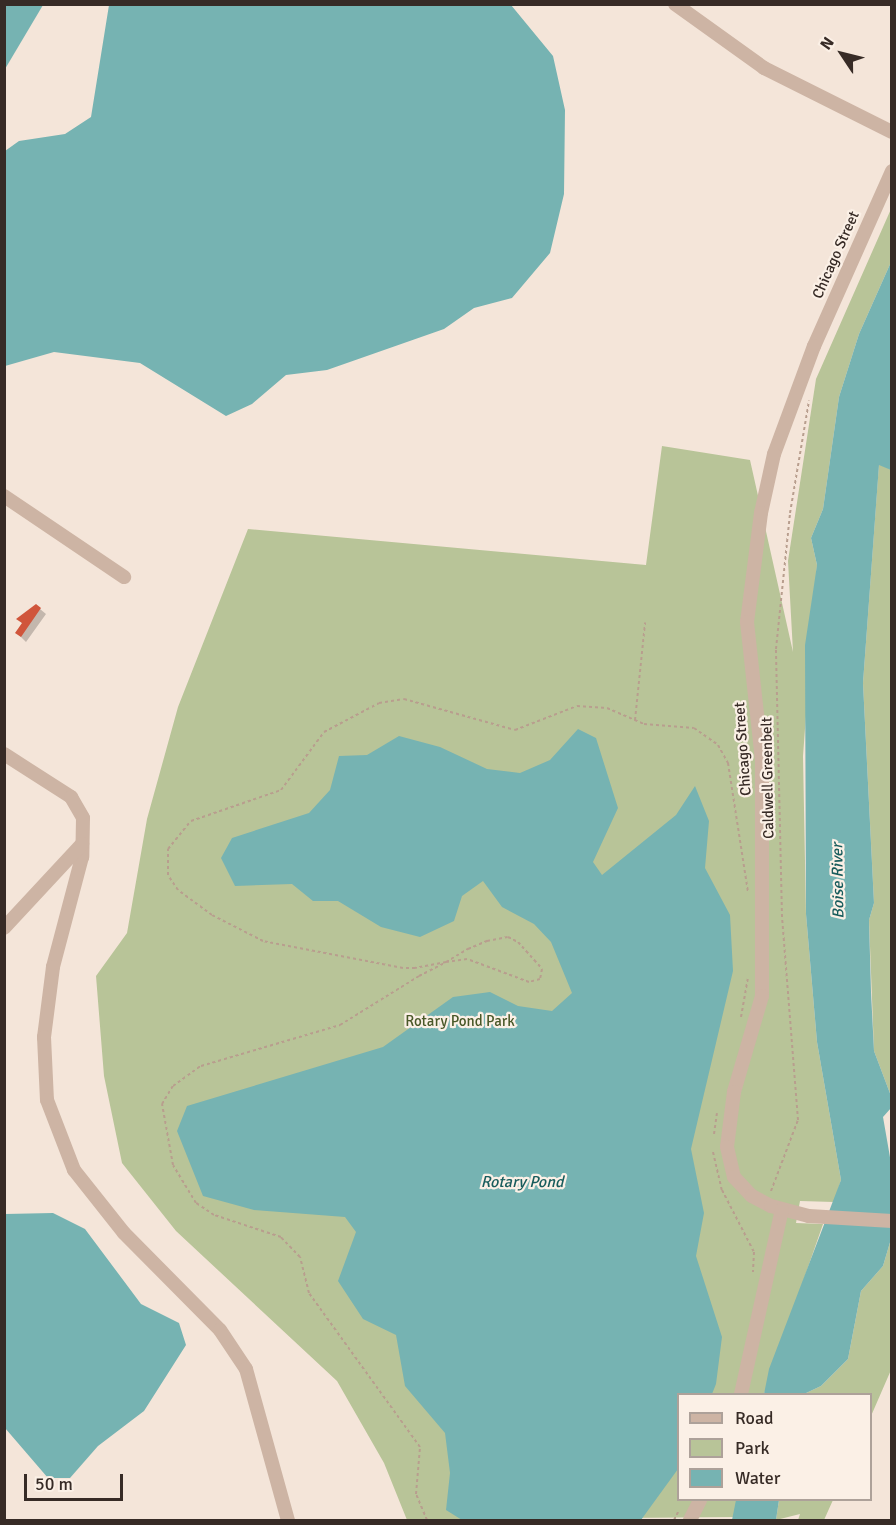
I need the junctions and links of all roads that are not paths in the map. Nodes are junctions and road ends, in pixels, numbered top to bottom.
1 (675, 4) edge
2 (891, 132) edge
3 (891, 171) edge
4 (4, 496) edge
5 (124, 577) dead end
6 (4, 754) edge
7 (82, 844) junction
8 (4, 928) edge
9 (776, 1207) junction
10 (891, 1221) edge
11 (741, 1393) edge
12 (700, 1501) edge
13 (288, 1521) edge
14 (690, 1521) edge

1 - 2 street
3 - 9 street, Chicago Street
4 - 5 street
6 - 7 street
7 - 8 street
7 - 13 street
9 - 10 street, Chicago Street
9 - 11 street
12 - 14 street

